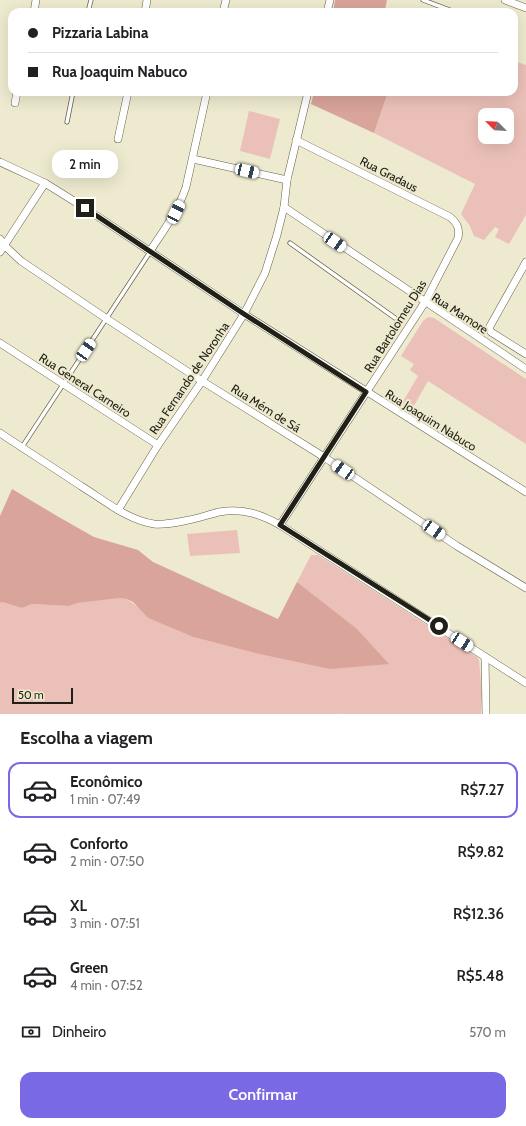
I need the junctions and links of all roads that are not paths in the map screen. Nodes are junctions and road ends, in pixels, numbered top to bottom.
1 (423, 0) edge
2 (505, 0) edge
3 (444, 8) edge
4 (526, 8) edge
5 (16, 96) edge
6 (71, 96) edge
7 (127, 96) edge
8 (206, 96) edge
9 (307, 96) edge
10 (14, 103) dead end
11 (67, 122) dead end
12 (118, 139) dead end
13 (296, 140) junction
14 (193, 158) junction
15 (0, 162) edge
16 (287, 180) junction
17 (44, 183) junction
18 (284, 207) junction
19 (458, 238) joint
20 (2, 242) edge
21 (290, 243) dead end
22 (150, 251) junction
23 (0, 252) edge
24 (526, 262) edge
25 (424, 302) junction
26 (244, 314) junction
27 (395, 318) dead end
28 (107, 319) junction
29 (0, 343) edge
30 (526, 354) edge
31 (526, 369) edge
32 (202, 381) junction
33 (63, 384) junction
34 (366, 392) junction
35 (0, 433) edge
36 (158, 445) junction
37 (22, 448) junction
38 (324, 457) junction
39 (526, 492) edge
40 (118, 510) junction
41 (280, 525) junction
42 (526, 588) edge
43 (485, 657) junction
44 (526, 683) edge
45 (486, 714) edge

1 - 3 lane
2 - 4 street
5 - 10 street
6 - 11 lane
7 - 12 street
8 - 14 street
9 - 13 street, Rua Fernando de Noronha
13 - 16 street, Rua Fernando de Noronha
13 - 19 street, Rua Gradaus
14 - 16 street
14 - 22 street
15 - 17 street, Rua Joaquim Nabuco
16 - 18 street, Rua Fernando de Noronha
17 - 20 street
17 - 22 street, Rua Joaquim Nabuco
18 - 25 street, Rua Mamore
18 - 26 street, Rua Fernando de Noronha
19 - 25 street, Rua Bartolomeu Dias
20 - 23 street
20 - 28 street, Rua Mém de Sá
21 - 27 lane
22 - 26 street, Rua Joaquim Nabuco
22 - 28 lane
24 - 30 street
25 - 31 street, Rua Mamore
25 - 34 street, Rua Bartolomeu Dias
26 - 32 street, Rua Fernando de Noronha
26 - 34 street, Rua Joaquim Nabuco
28 - 32 street, Rua Mém de Sá
28 - 33 lane
29 - 33 street, Rua General Carneiro
32 - 36 street, Rua Fernando de Noronha
32 - 38 street, Rua Mém de Sá
33 - 36 street, Rua General Carneiro
33 - 37 lane
34 - 38 street, Rua Bartolomeu Dias
34 - 39 street, Rua Joaquim Nabuco
35 - 37 street
36 - 40 street, Rua Fernando de Noronha
37 - 40 street
38 - 41 street, Rua Bartolomeu Dias
38 - 42 street, Rua Mém de Sá
40 - 41 street
41 - 43 street
43 - 44 street
43 - 45 street

